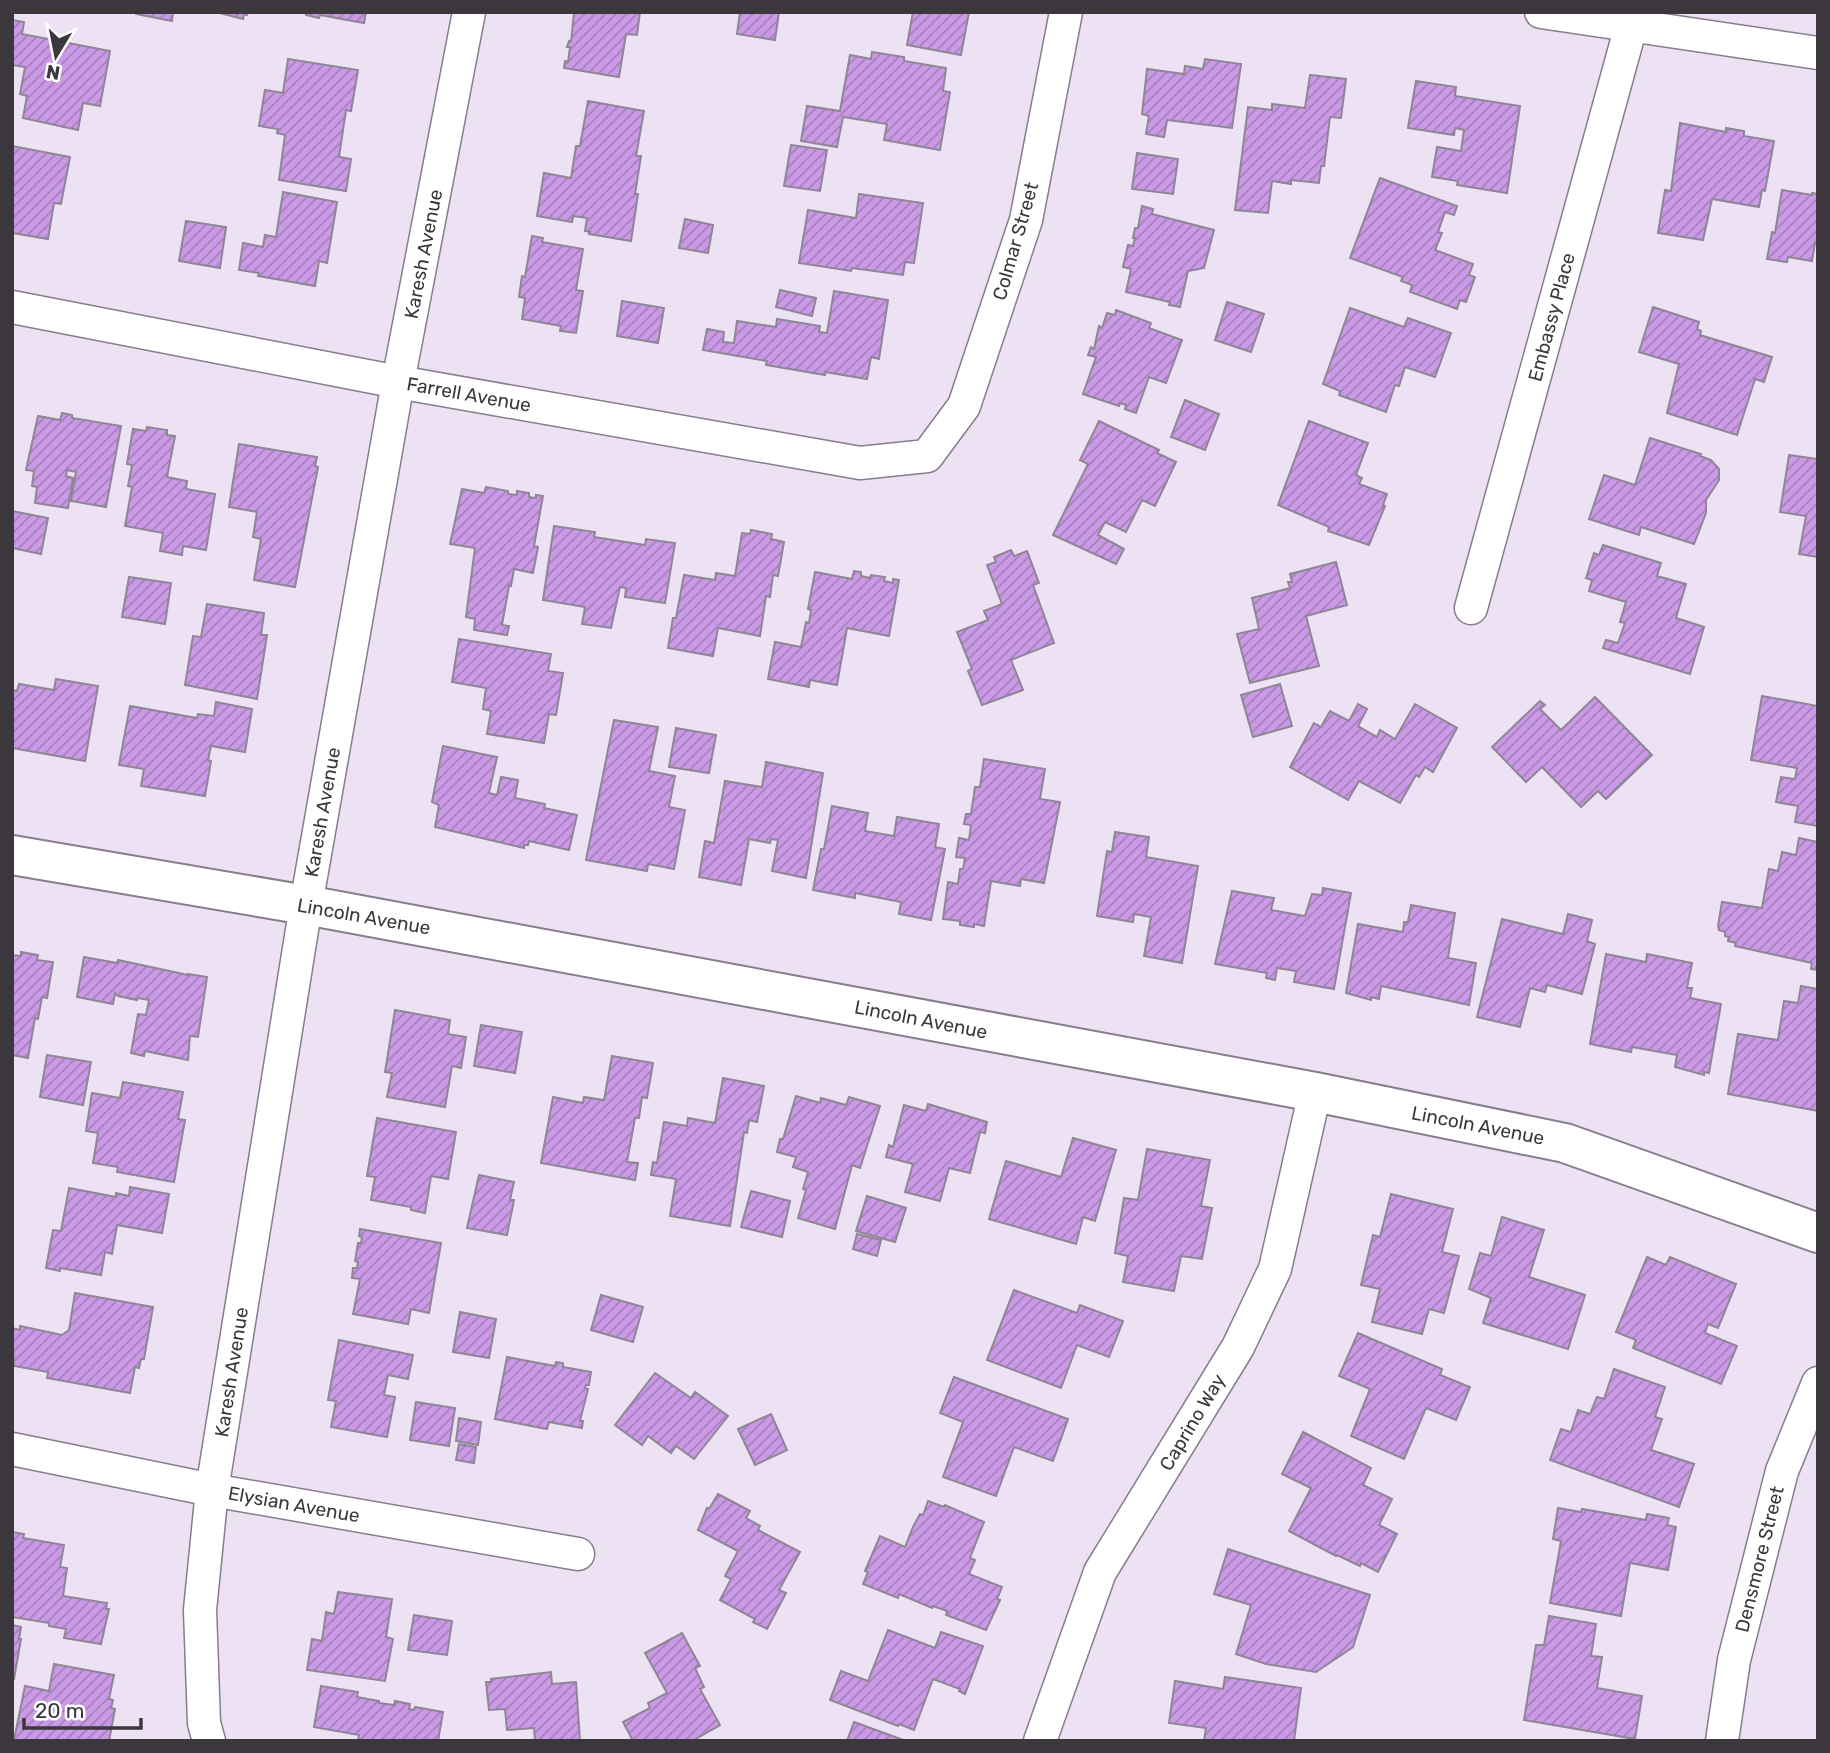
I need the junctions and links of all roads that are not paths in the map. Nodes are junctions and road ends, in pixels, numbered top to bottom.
1 (469, 12) edge
2 (1066, 12) edge
3 (1541, 12) edge
4 (1631, 26) junction
5 (1818, 53) edge
6 (12, 307) edge
7 (398, 382) junction
8 (928, 456) joint
9 (1471, 608) dead end
10 (12, 855) edge
11 (306, 905) junction
12 (1315, 1093) junction
13 (1818, 1233) edge
14 (1818, 1383) edge
15 (12, 1449) edge
16 (212, 1490) junction
17 (578, 1554) dead end
18 (209, 1741) edge
19 (1040, 1741) edge
20 (1722, 1741) edge

1 - 7 street, Karesh Avenue
2 - 8 street, Colmar Street
3 - 4 street
4 - 5 street
4 - 9 street, Embassy Place
6 - 7 street, Farrell Avenue
7 - 8 street, Farrell Avenue
7 - 11 street, Karesh Avenue
10 - 11 street, Lincoln Avenue
11 - 12 street, Lincoln Avenue
11 - 16 street, Karesh Avenue
12 - 13 street, Lincoln Avenue
12 - 19 street, Caprino Way
14 - 20 street, Densmore Street
15 - 16 street, Elysian Avenue
16 - 17 street, Elysian Avenue
16 - 18 street, Karesh Avenue

